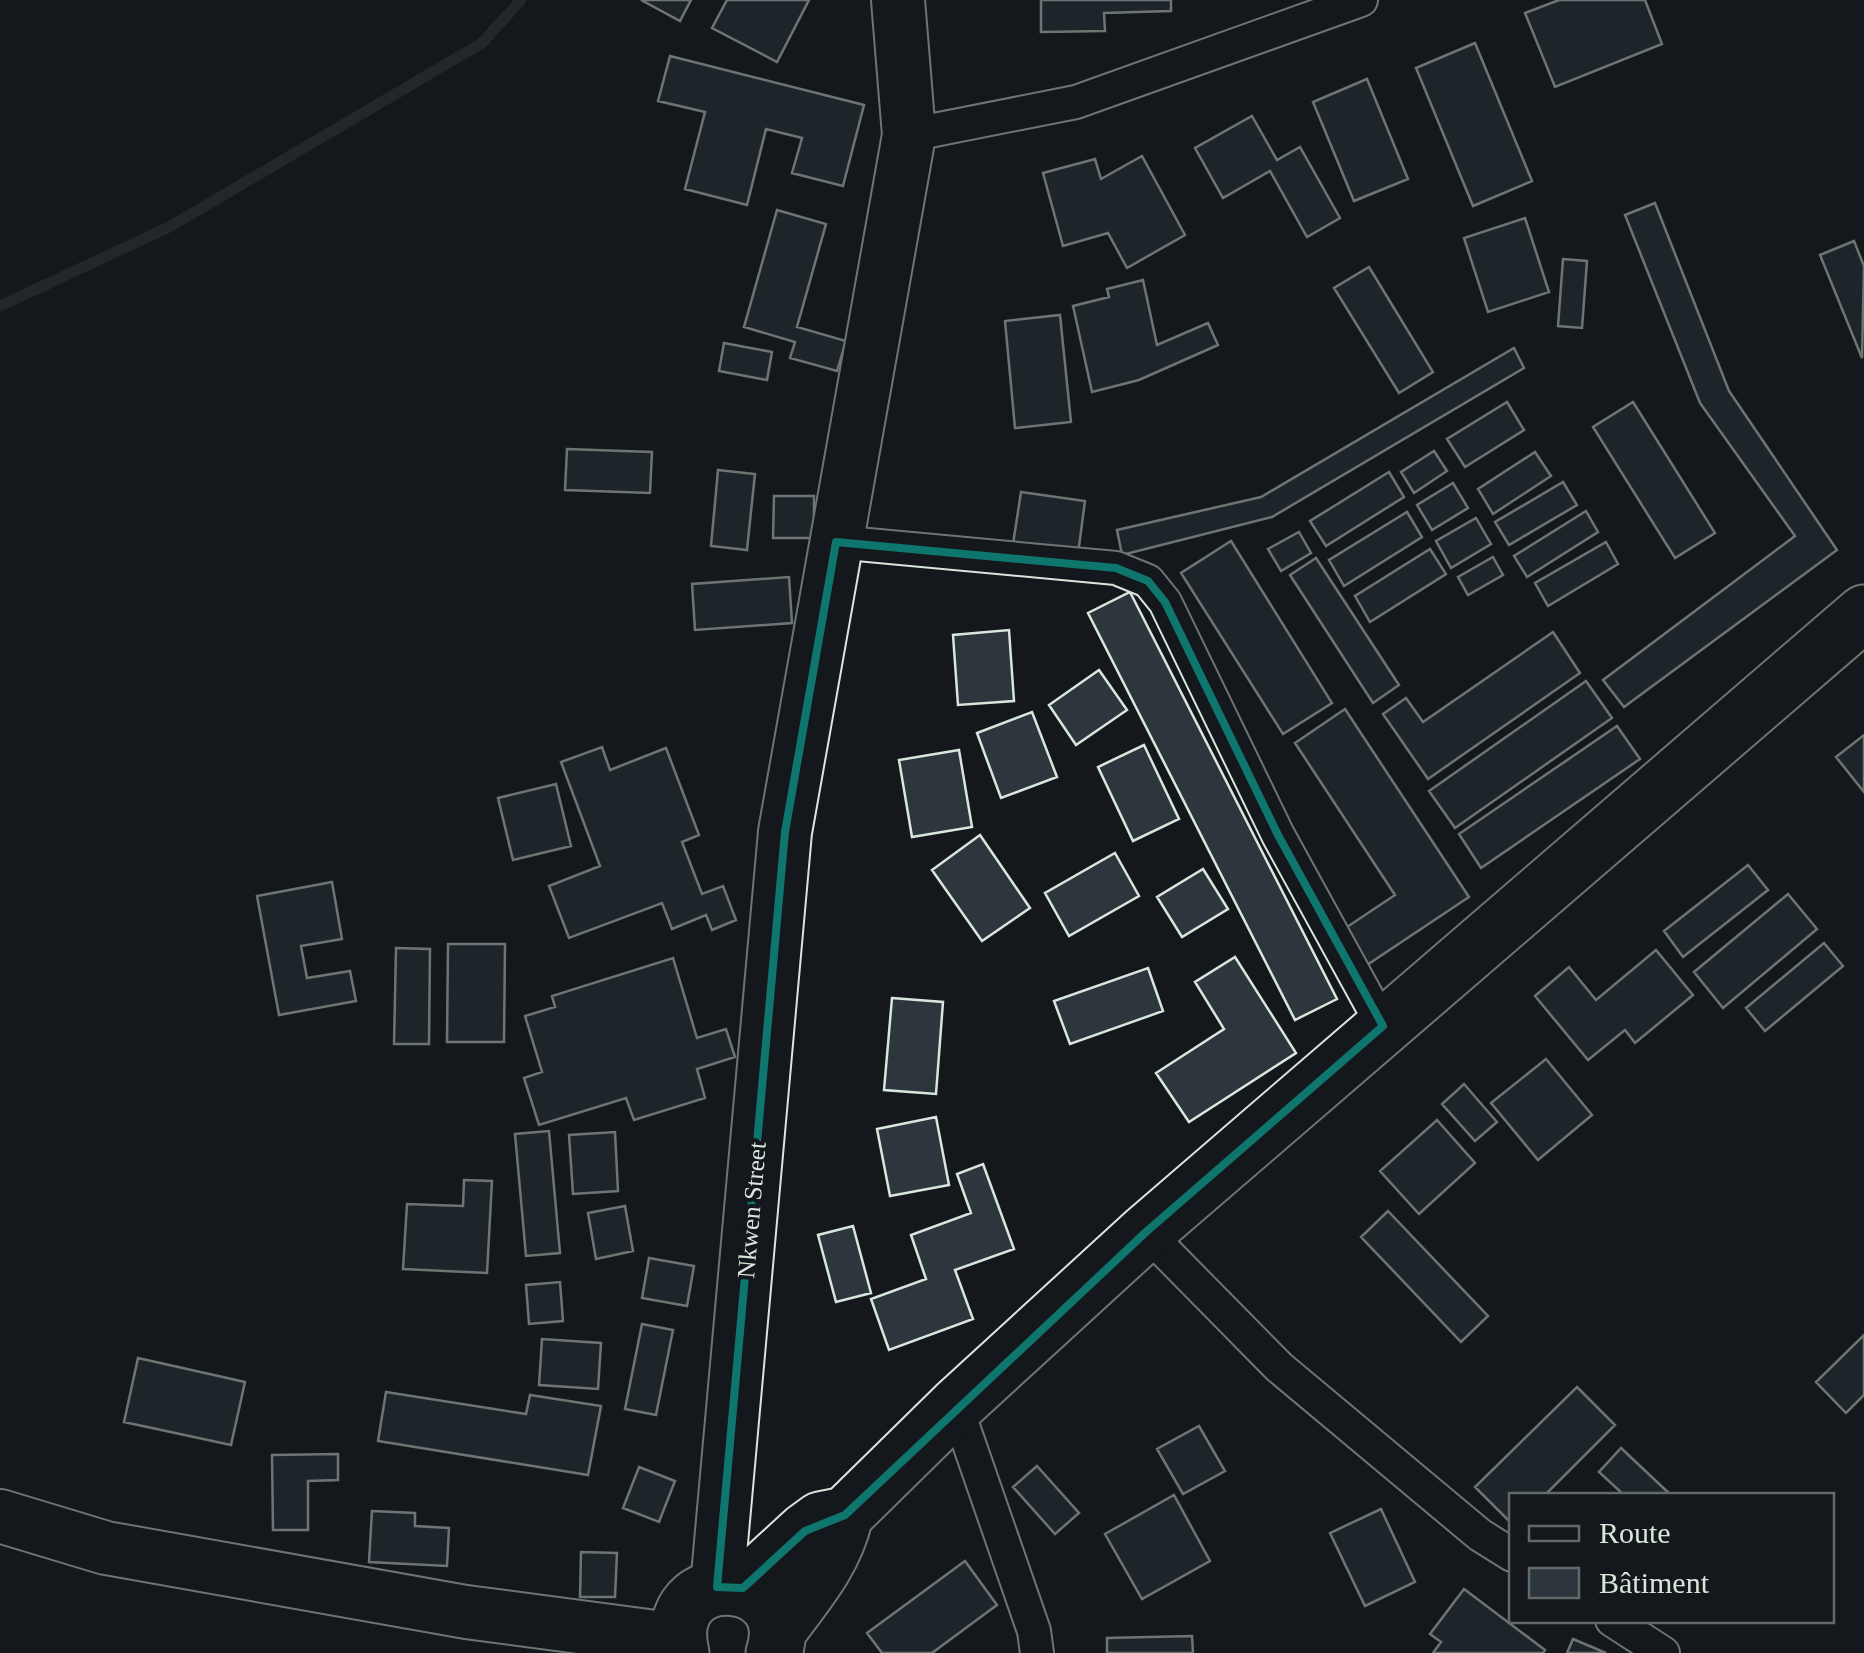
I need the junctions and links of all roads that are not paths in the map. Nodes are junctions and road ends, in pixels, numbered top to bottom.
1 (898, 0) edge
2 (1361, 0) edge
3 (908, 136) junction
4 (836, 542) junction
5 (1864, 613) edge
6 (1384, 1026) junction
7 (1146, 1232) junction
8 (956, 1406) junction
9 (0, 1516) edge
10 (845, 1516) junction
11 (1509, 1554) edge
12 (730, 1587) junction
13 (1617, 1623) edge
14 (776, 1642) edge
15 (680, 1646) edge
16 (1037, 1653) edge
17 (1663, 1653) edge

1 - 3 main road, Nkwen Street
2 - 3 street
3 - 4 main road, Nkwen Street
4 - 6 street
4 - 12 main road, Nkwen Street
5 - 6 highway
6 - 7 highway
7 - 8 highway
7 - 11 street
8 - 10 highway
8 - 16 street
9 - 15 main road
10 - 12 highway
10 - 14 highway
12 - 14 highway
12 - 15 highway
13 - 17 street

